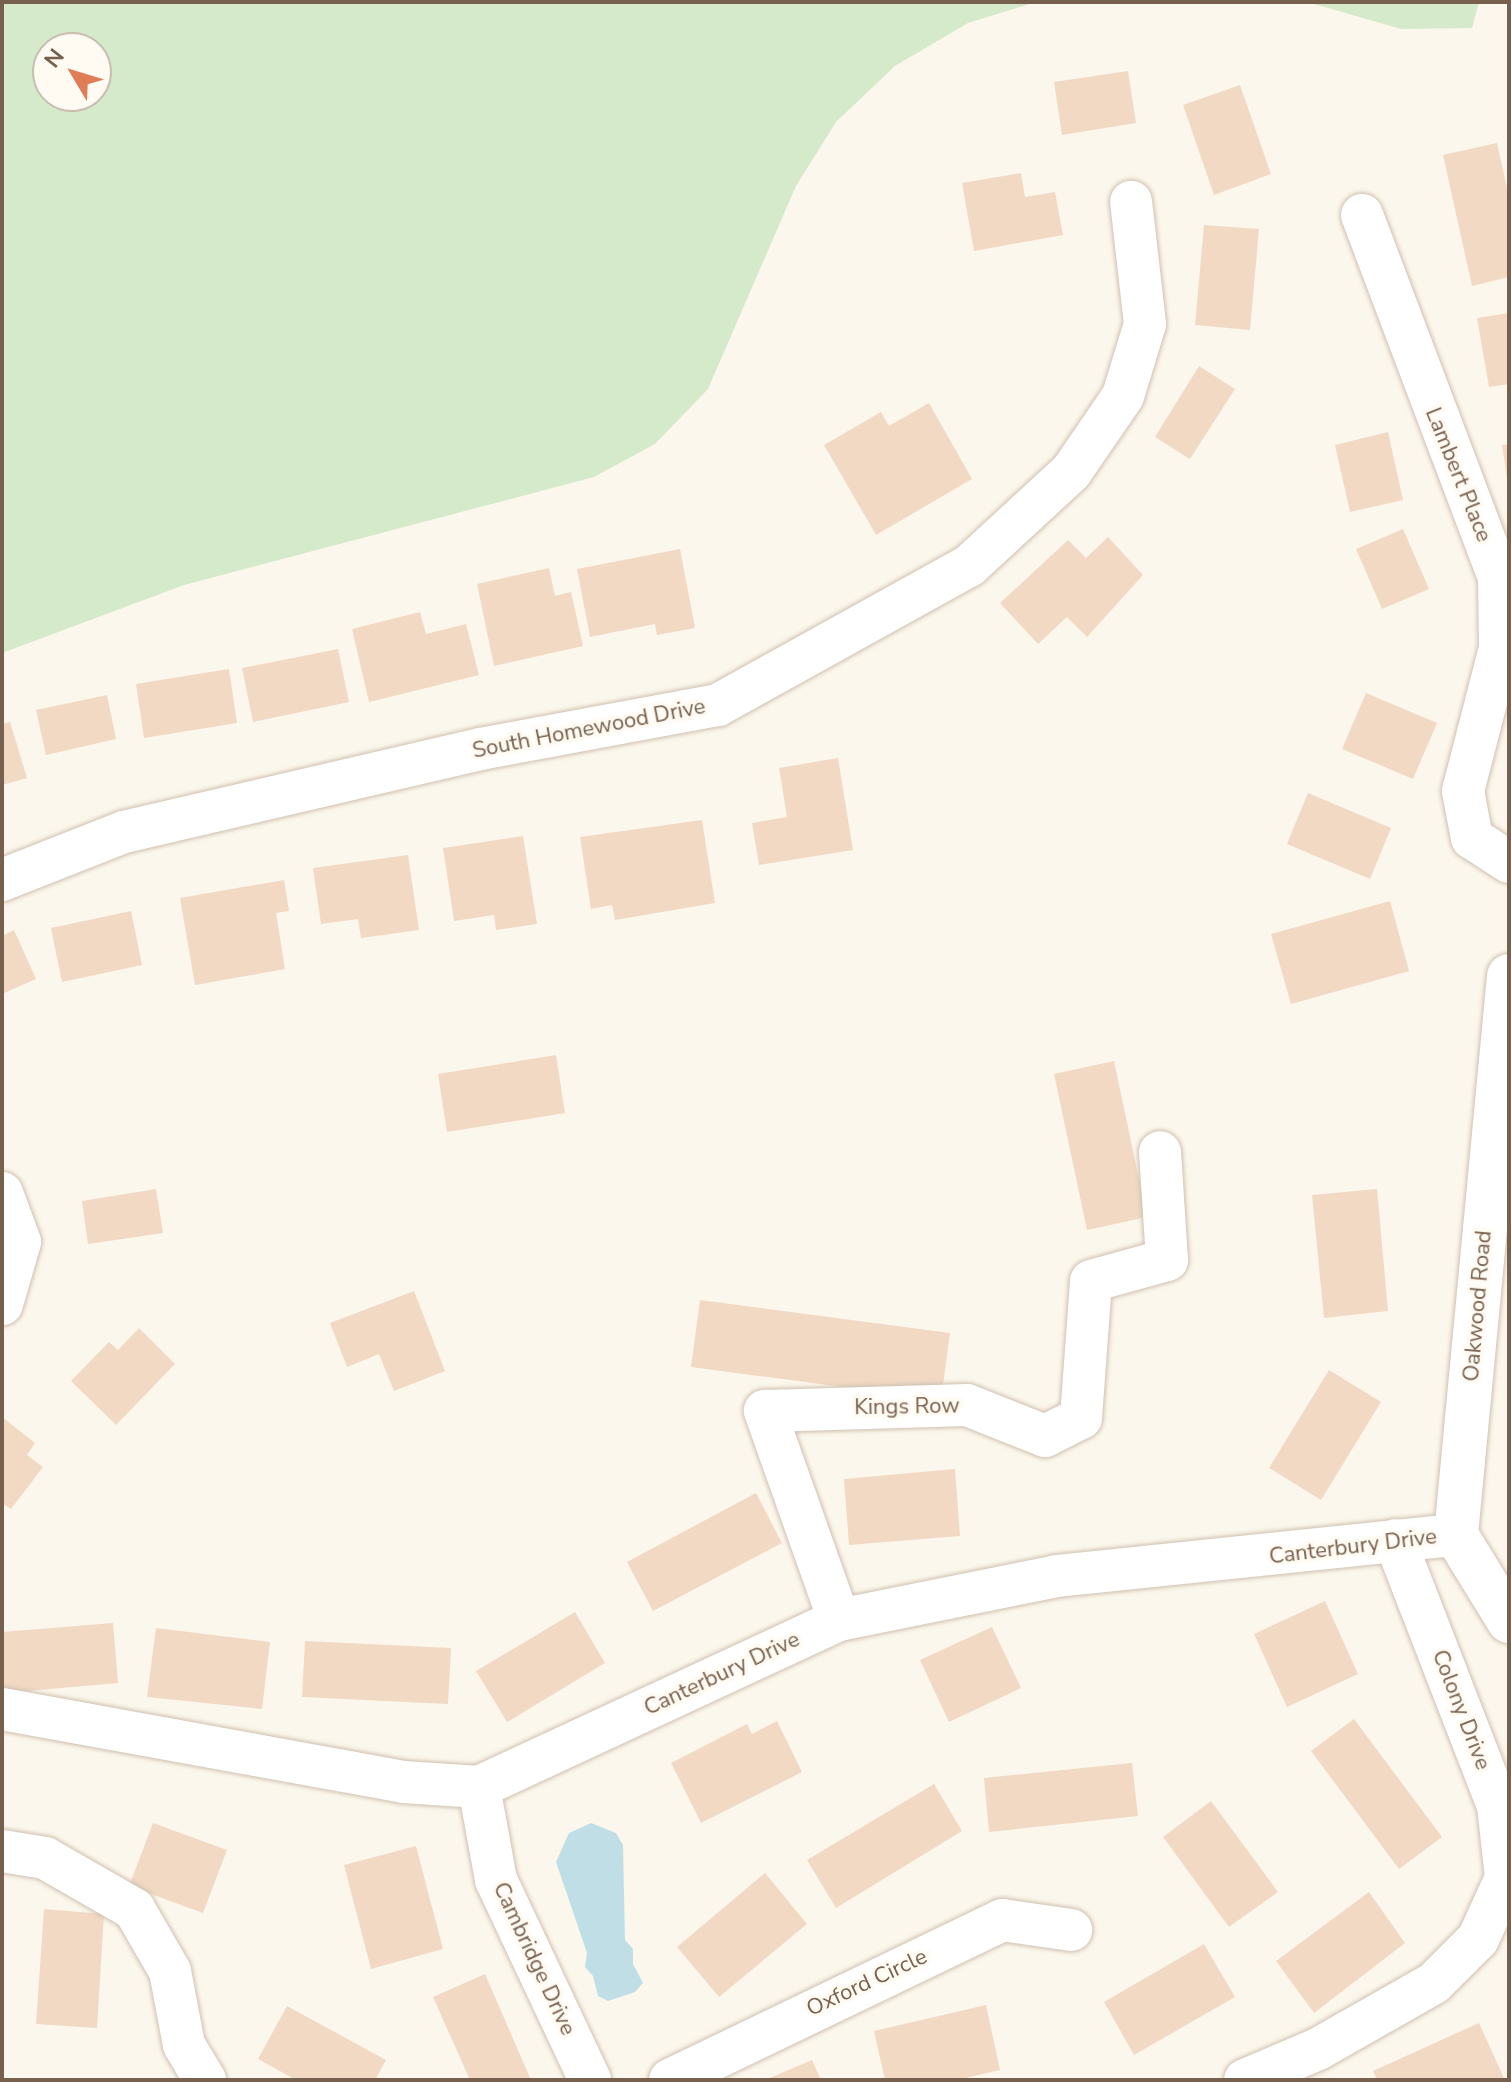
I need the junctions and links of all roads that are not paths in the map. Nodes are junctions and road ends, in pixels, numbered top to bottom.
1 (1131, 202) dead end
2 (1362, 215) dead end
3 (1509, 862) edge
4 (2, 880) edge
5 (1509, 976) edge
6 (1160, 1152) dead end
7 (2, 1193) edge
8 (2, 1304) edge
9 (1456, 1535) junction
10 (1395, 1540) junction
11 (839, 1620) junction
12 (1509, 1621) edge
13 (2, 1709) edge
14 (479, 1787) junction
15 (2, 1851) edge
16 (1071, 1930) dead end
17 (205, 2080) edge
18 (590, 2080) edge
19 (670, 2080) edge
20 (1245, 2080) edge

1 - 4 street, South Homewood Drive
2 - 3 street, Lambert Place
5 - 9 street, Oakwood Road
6 - 11 street, Kings Row
7 - 8 street
9 - 10 street, Canterbury Drive
9 - 12 street
10 - 11 street, Canterbury Drive
10 - 20 street, Colony Drive
11 - 14 street, Canterbury Drive
13 - 14 street, Canterbury Drive
14 - 18 street, Cambridge Drive
15 - 17 street
16 - 19 street, Oxford Circle

